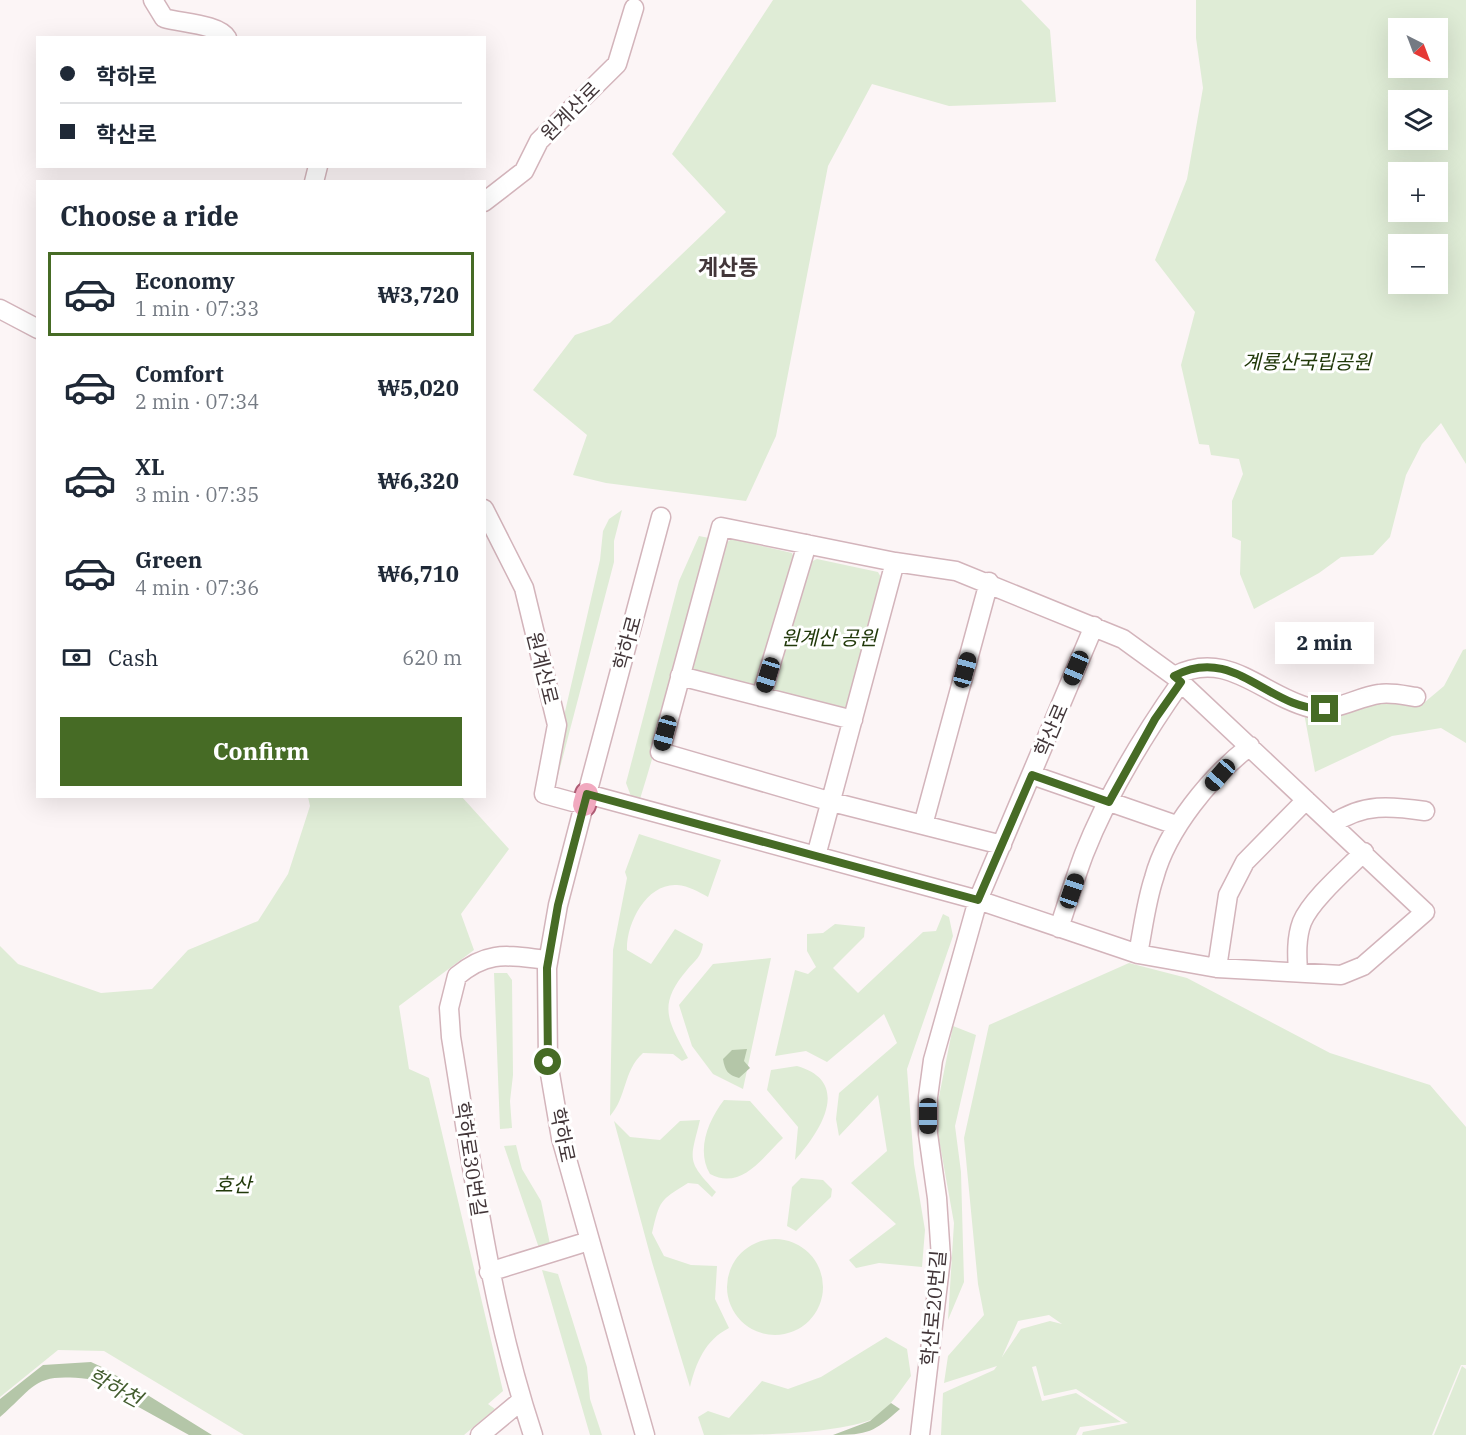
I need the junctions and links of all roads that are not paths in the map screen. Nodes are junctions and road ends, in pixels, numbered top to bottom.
1 (153, 0) edge
2 (634, 8) dead end
3 (226, 36) edge
4 (486, 200) edge
5 (0, 309) edge
6 (36, 328) edge
7 (486, 513) edge
8 (661, 517) dead end
9 (807, 544) junction
10 (895, 562) junction
11 (989, 582) junction
12 (1094, 626) junction
13 (681, 676) junction
14 (1178, 679) junction
15 (762, 697) junction
16 (1416, 697) dead end
17 (853, 720) junction
18 (1250, 746) junction
19 (1032, 775) junction
20 (585, 799) junction
21 (1306, 800) junction
22 (832, 802) junction
23 (1109, 802) junction
24 (1425, 811) dead end
25 (1333, 824) junction
26 (923, 825) junction
27 (1176, 825) junction
28 (1002, 845) junction
29 (1364, 852) junction
30 (816, 856) junction
31 (978, 900) junction
32 (1059, 928) junction
33 (1138, 954) junction
34 (548, 960) junction
35 (1216, 968) junction
36 (1298, 972) junction
37 (589, 1241) junction
38 (489, 1272) junction
39 (522, 1400) junction
40 (480, 1435) edge
41 (533, 1435) edge
42 (645, 1435) edge
43 (920, 1435) edge

1 - 3 street
2 - 4 street, 원계산로
5 - 6 street
7 - 20 street, 원계산로
8 - 20 street, 학하로
9 - 10 street
9 - 13 street
9 - 15 street
10 - 11 street
10 - 17 street
11 - 12 street
11 - 26 street
12 - 14 street
12 - 19 street, 학산로
13 - 15 street
13 - 22 street
14 - 16 street
14 - 18 street
14 - 23 street
15 - 17 street
17 - 22 street
18 - 21 street
18 - 27 street
19 - 23 street
19 - 28 street, 학산로
20 - 30 street
20 - 34 street, 학하로
21 - 25 street
21 - 35 street
22 - 26 street
22 - 30 street
23 - 27 street
23 - 32 street
24 - 25 street
25 - 29 street
26 - 28 street
27 - 33 street
28 - 31 street, 학산로
29 - 36 street
29 - 36 street
30 - 31 street
31 - 32 street
31 - 43 street, 학산로20번길
32 - 33 street
33 - 35 street
34 - 37 street, 학하로
34 - 38 street, 학하로30번길
35 - 36 street
37 - 38 street
37 - 42 street, 학하로
38 - 39 street, 학하로30번길
39 - 40 street
39 - 41 street, 학하로30번길

